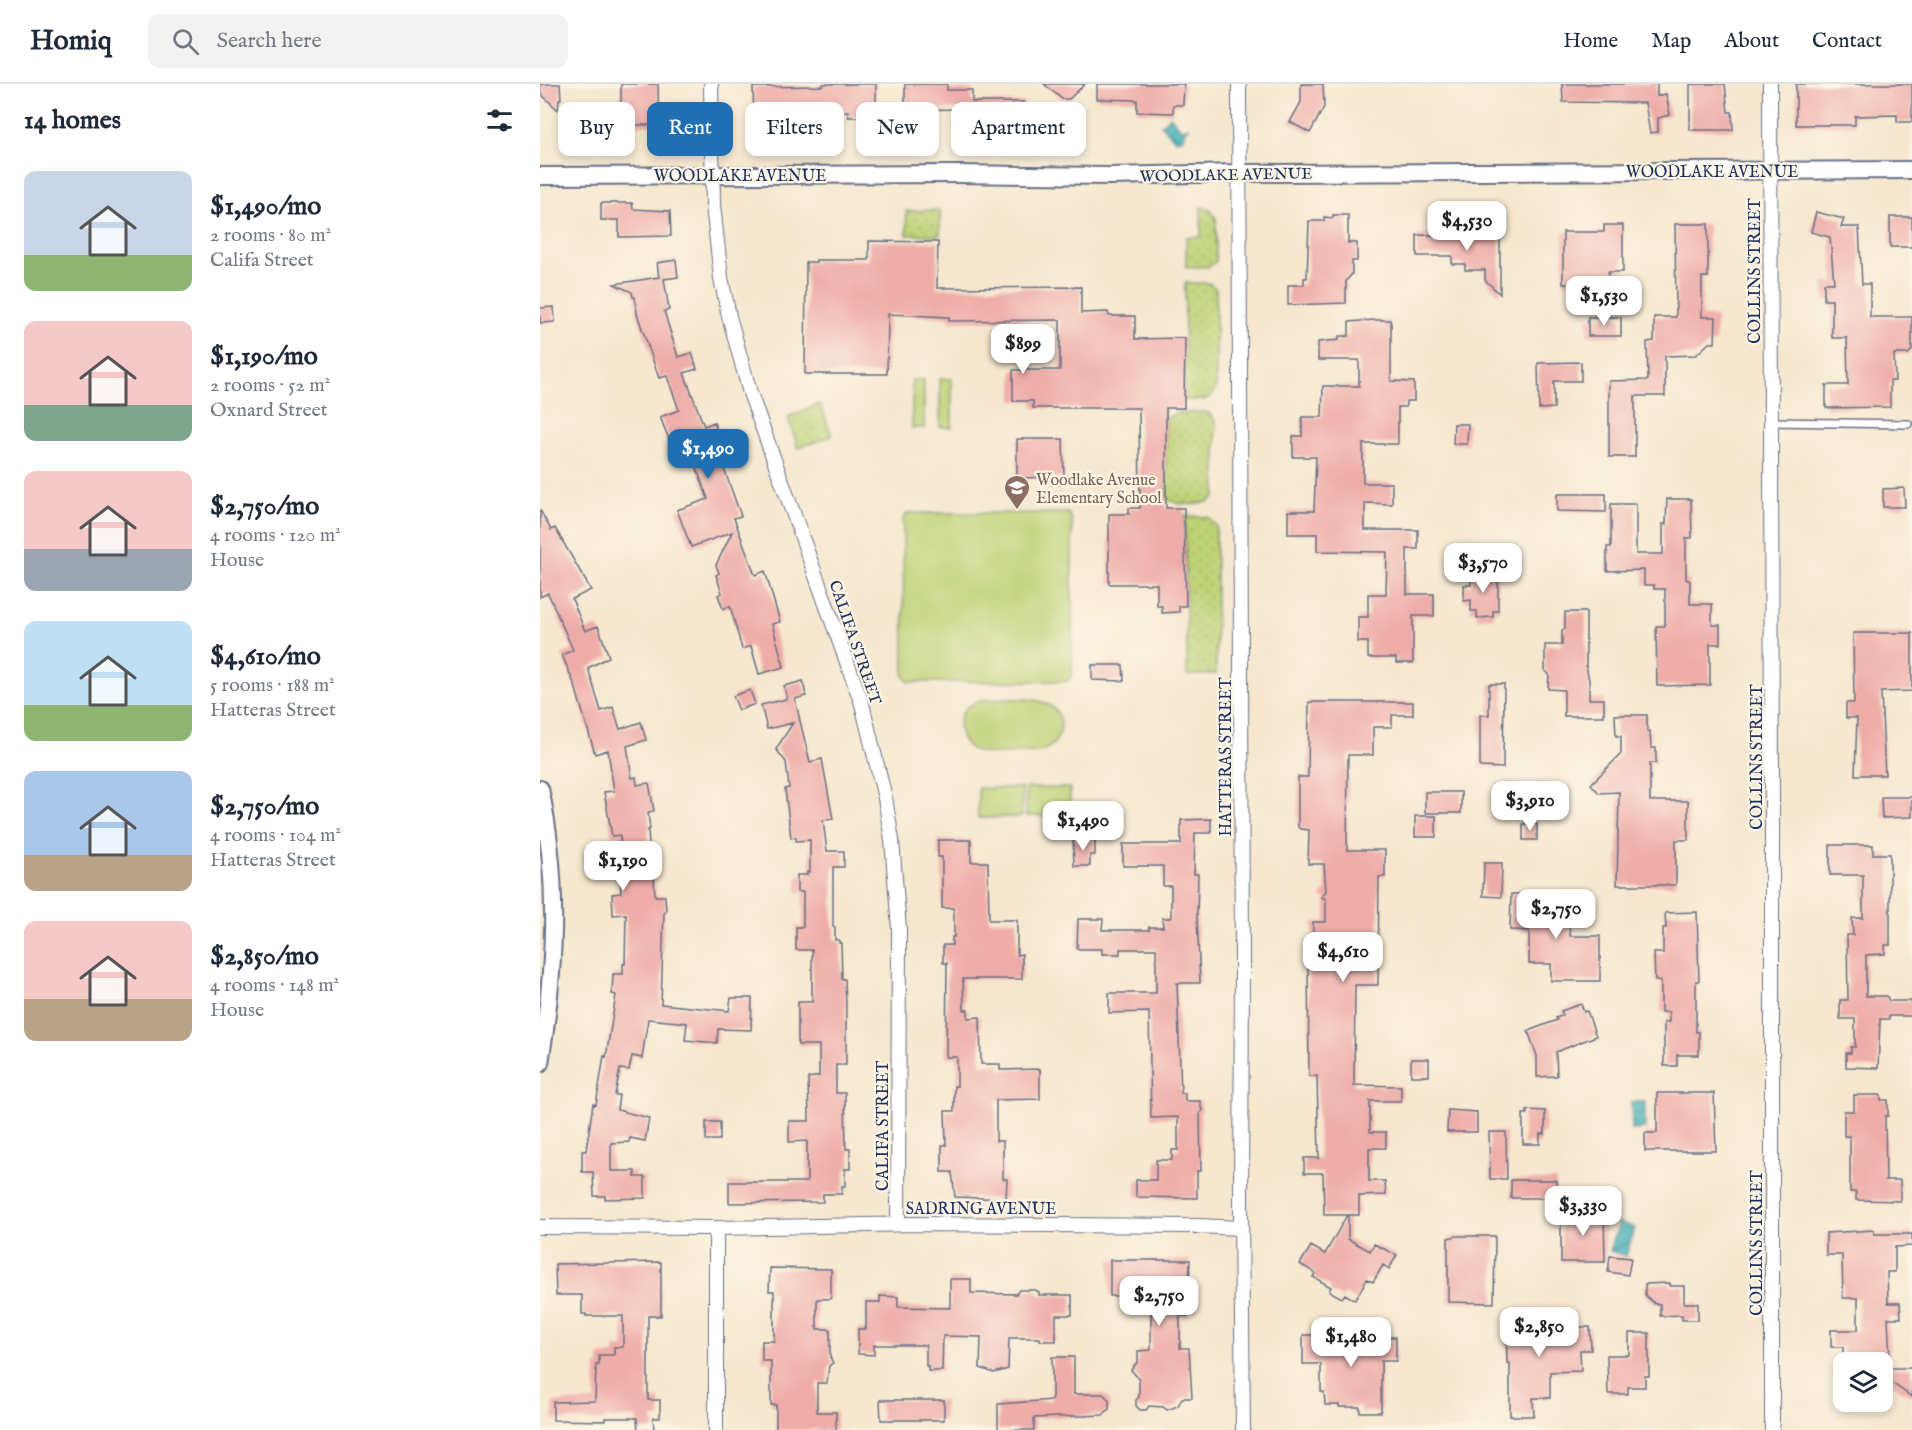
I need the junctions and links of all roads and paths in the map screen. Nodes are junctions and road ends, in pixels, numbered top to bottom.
1 (711, 84) edge
2 (1239, 84) edge
3 (1770, 84) edge
4 (1770, 170) junction
5 (1912, 170) edge
6 (1239, 173) junction
7 (712, 175) junction
8 (540, 176) edge
9 (1771, 422) junction
10 (1908, 423) dead end
11 (540, 789) edge
12 (540, 1063) edge
13 (898, 1224) junction
14 (540, 1227) edge
15 (716, 1228) junction
16 (1241, 1228) junction
17 (716, 1430) edge
18 (1243, 1430) edge
19 (1772, 1430) edge

1 - 7 street, CALIFA STREET
2 - 6 street, HATTERAS STREET
3 - 4 street, COLLINS STREET
4 - 5 street, WOODLAKE AVENUE
4 - 6 street, WOODLAKE AVENUE
4 - 9 street, COLLINS STREET
6 - 7 street, WOODLAKE AVENUE
6 - 16 street, HATTERAS STREET
7 - 8 street, WOODLAKE AVENUE
7 - 13 street, CALIFA STREET
9 - 10 lane
9 - 19 street, COLLINS STREET
11 - 12 street
13 - 15 street, SADRING AVENUE
13 - 16 street, SADRING AVENUE
14 - 15 street, SADRING AVENUE
15 - 17 street
16 - 18 street, HATTERAS STREET

